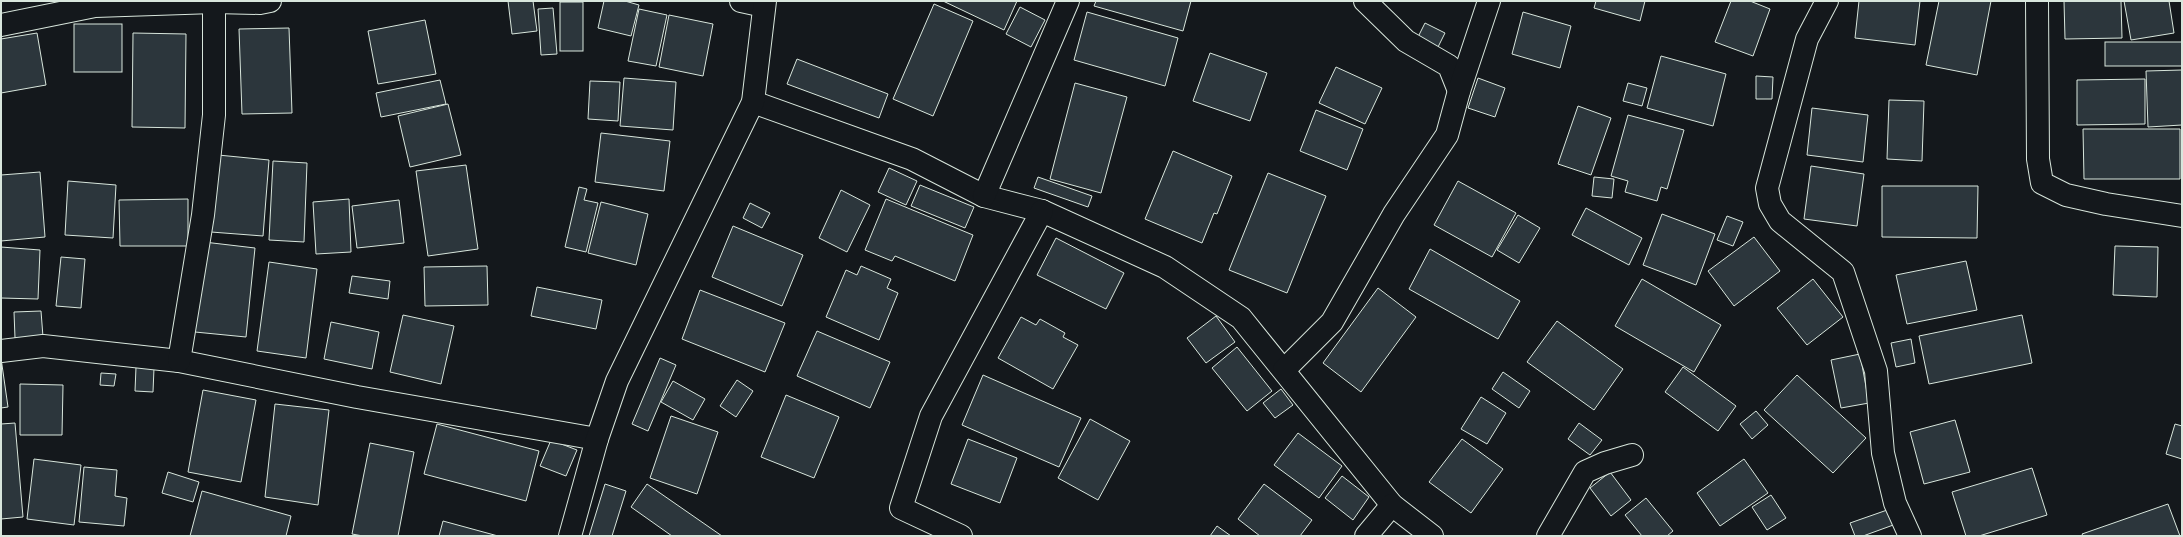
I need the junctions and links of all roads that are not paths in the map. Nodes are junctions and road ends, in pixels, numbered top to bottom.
1 (270, 1) edge
2 (741, 1) edge
3 (1068, 1) edge
4 (1365, 1) edge
5 (1489, 1) edge
6 (1827, 1) edge
7 (2037, 1) edge
8 (214, 2) junction
9 (97, 3) edge
10 (764, 4) edge
11 (1, 25) edge
12 (1459, 91) junction
13 (753, 102) junction
14 (984, 196) junction
15 (1042, 211) junction
16 (2182, 216) edge
17 (1, 351) edge
18 (179, 361) junction
19 (1284, 370) junction
20 (597, 439) junction
21 (1632, 455) dead end
22 (1392, 505) junction
23 (570, 536) edge
24 (961, 536) edge
25 (1366, 536) edge
26 (1432, 536) edge
27 (1548, 536) edge
28 (1910, 536) edge

1 - 8 street
2 - 10 street
3 - 14 street
4 - 12 street
5 - 12 street
6 - 28 street
7 - 16 street
8 - 9 street
8 - 18 street
9 - 11 street
10 - 13 street
12 - 19 street
13 - 14 street
13 - 20 street
14 - 15 street
15 - 19 street
15 - 24 street
17 - 18 street
18 - 20 street
19 - 22 street
20 - 23 street
21 - 27 street
22 - 25 street
22 - 26 street

